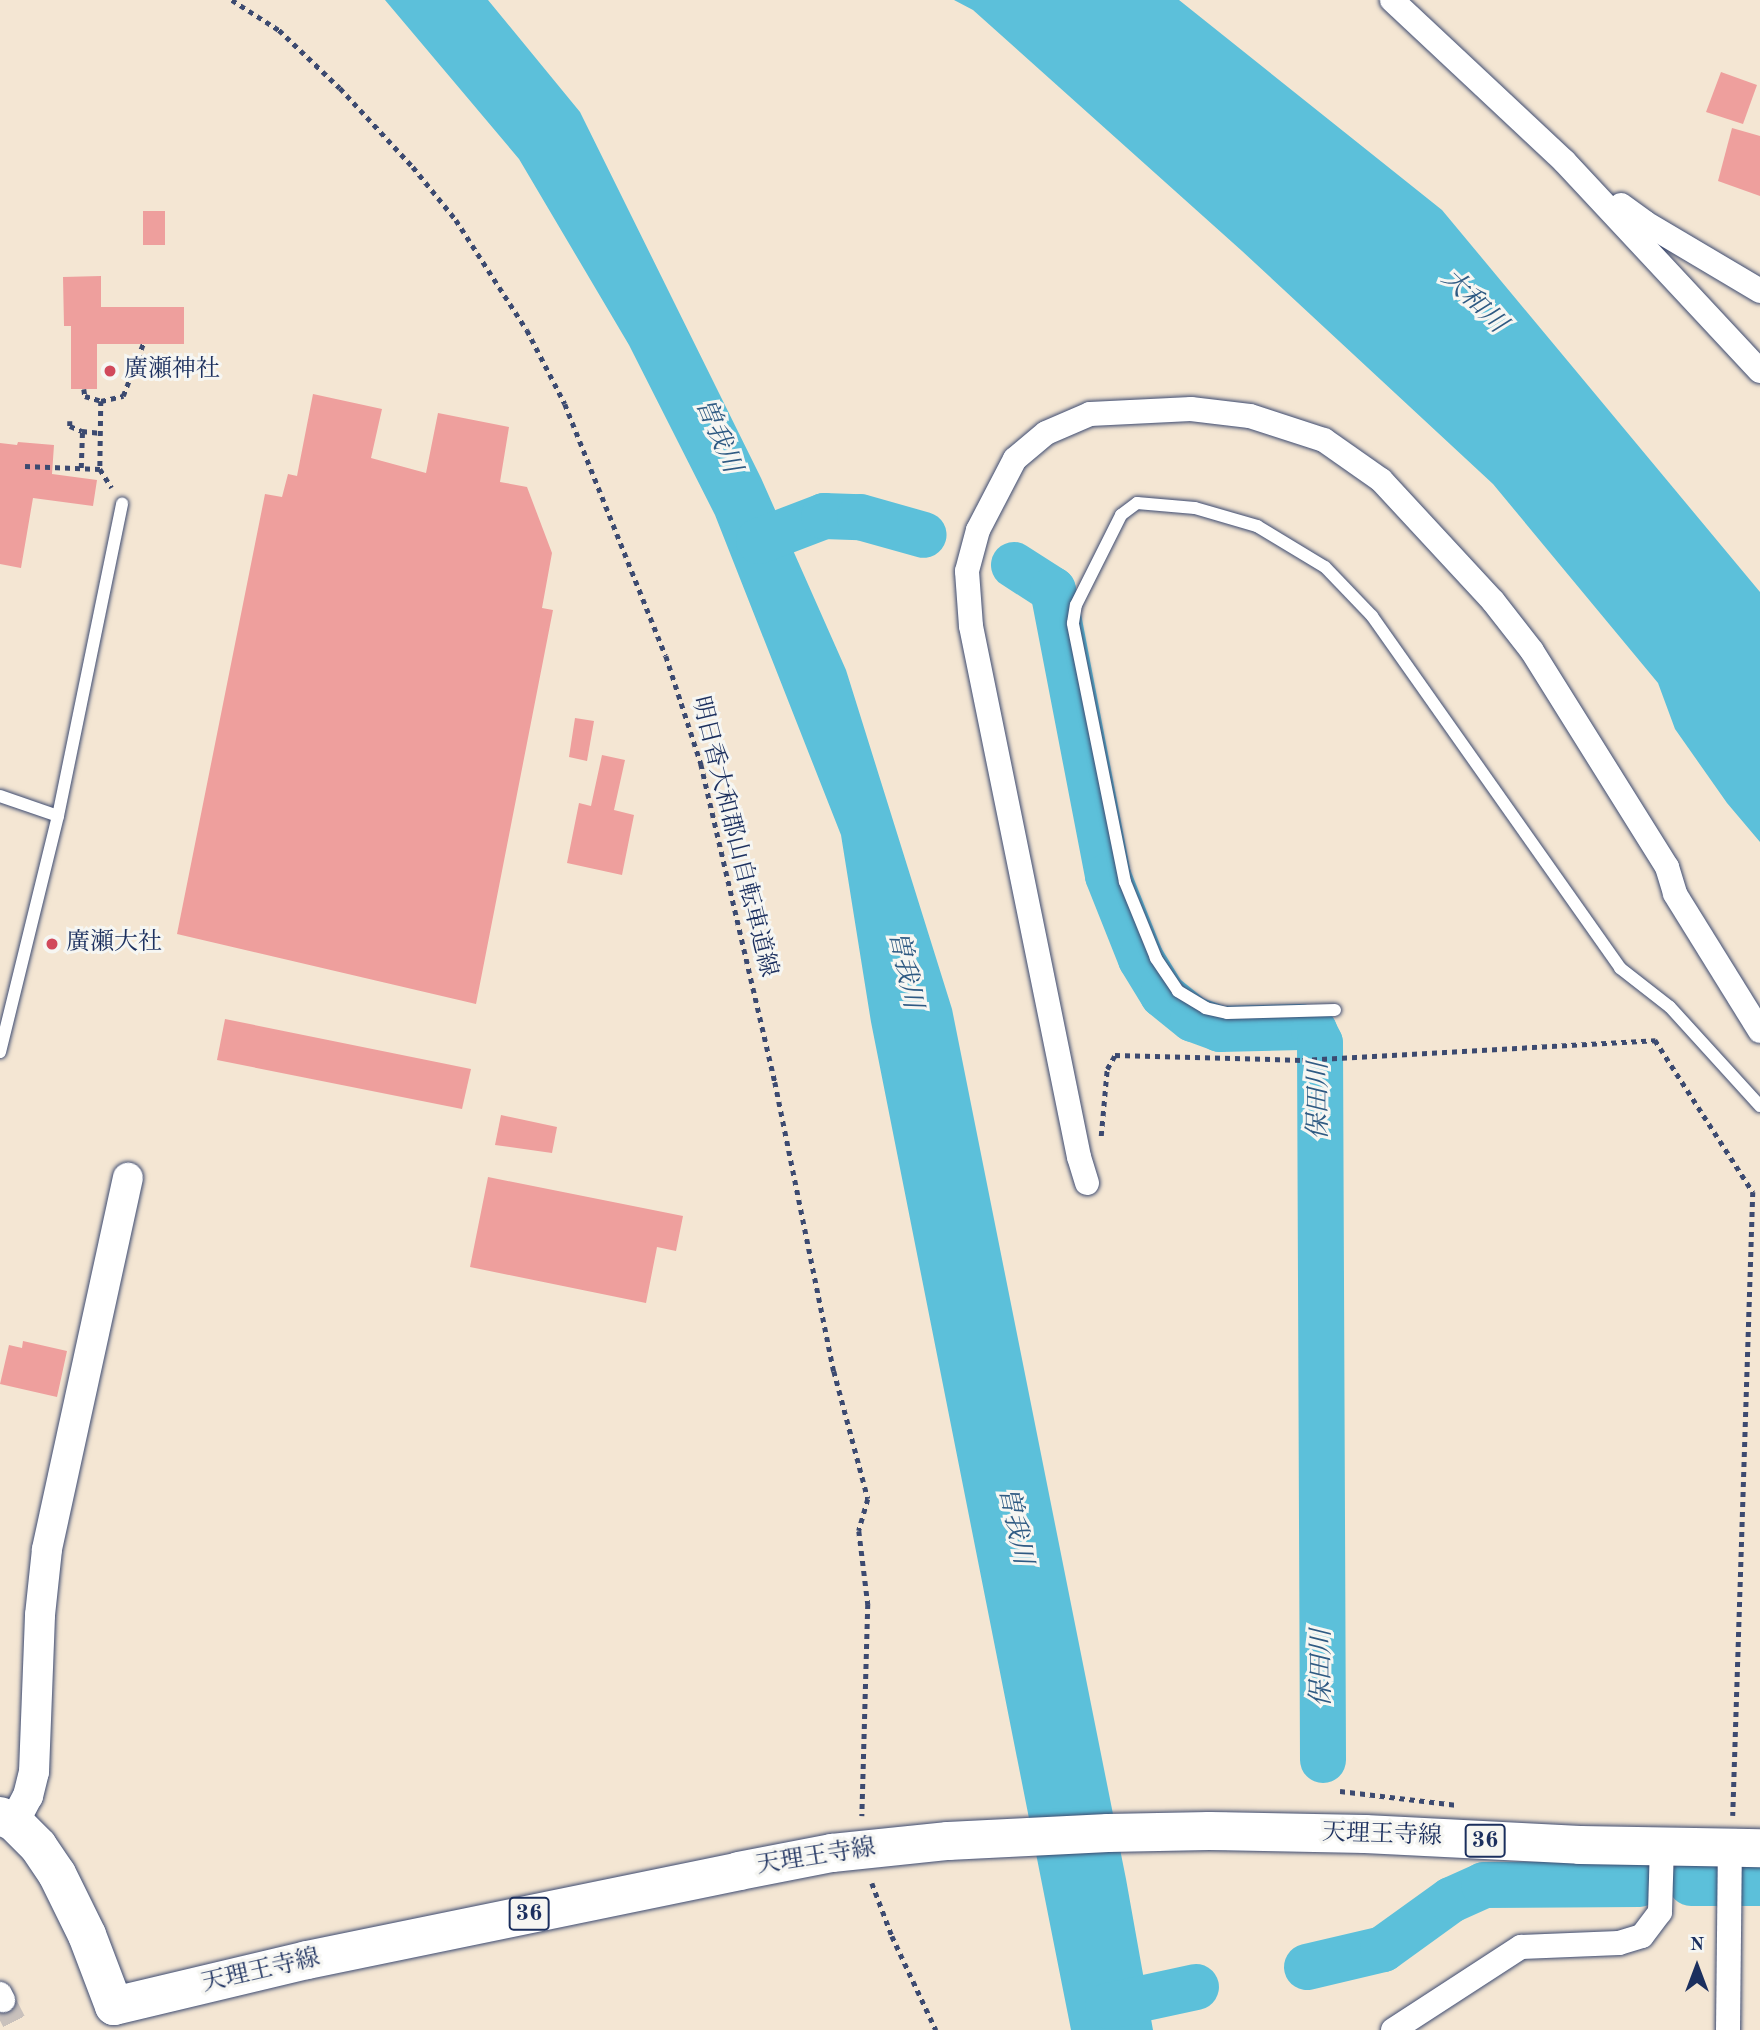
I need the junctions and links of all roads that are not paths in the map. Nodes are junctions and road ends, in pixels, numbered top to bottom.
1 (1392, 0) edge
2 (1564, 161) junction
3 (1760, 291) edge
4 (1760, 371) edge
5 (122, 503) road end
6 (0, 796) edge
7 (58, 816) junction
8 (1335, 1010) dead end
9 (1760, 1031) edge
10 (0, 1052) edge
11 (1760, 1106) edge
12 (128, 1178) dead end
13 (1087, 1183) road end
14 (7, 1819) edge
15 (1662, 1846) junction
16 (1745, 1848) edge
17 (118, 2018) edge
18 (1393, 2030) edge
19 (1728, 2030) edge

1 - 2 street
2 - 3 street
2 - 4 street
5 - 7 lane
6 - 7 lane
7 - 10 lane
8 - 11 lane
9 - 13 street
12 - 14 street
14 - 17 main road, 天理王寺線 / 36
15 - 16 main road, 天理王寺線 / 36
15 - 17 main road, 天理王寺線 / 36
15 - 18 street
16 - 19 street

